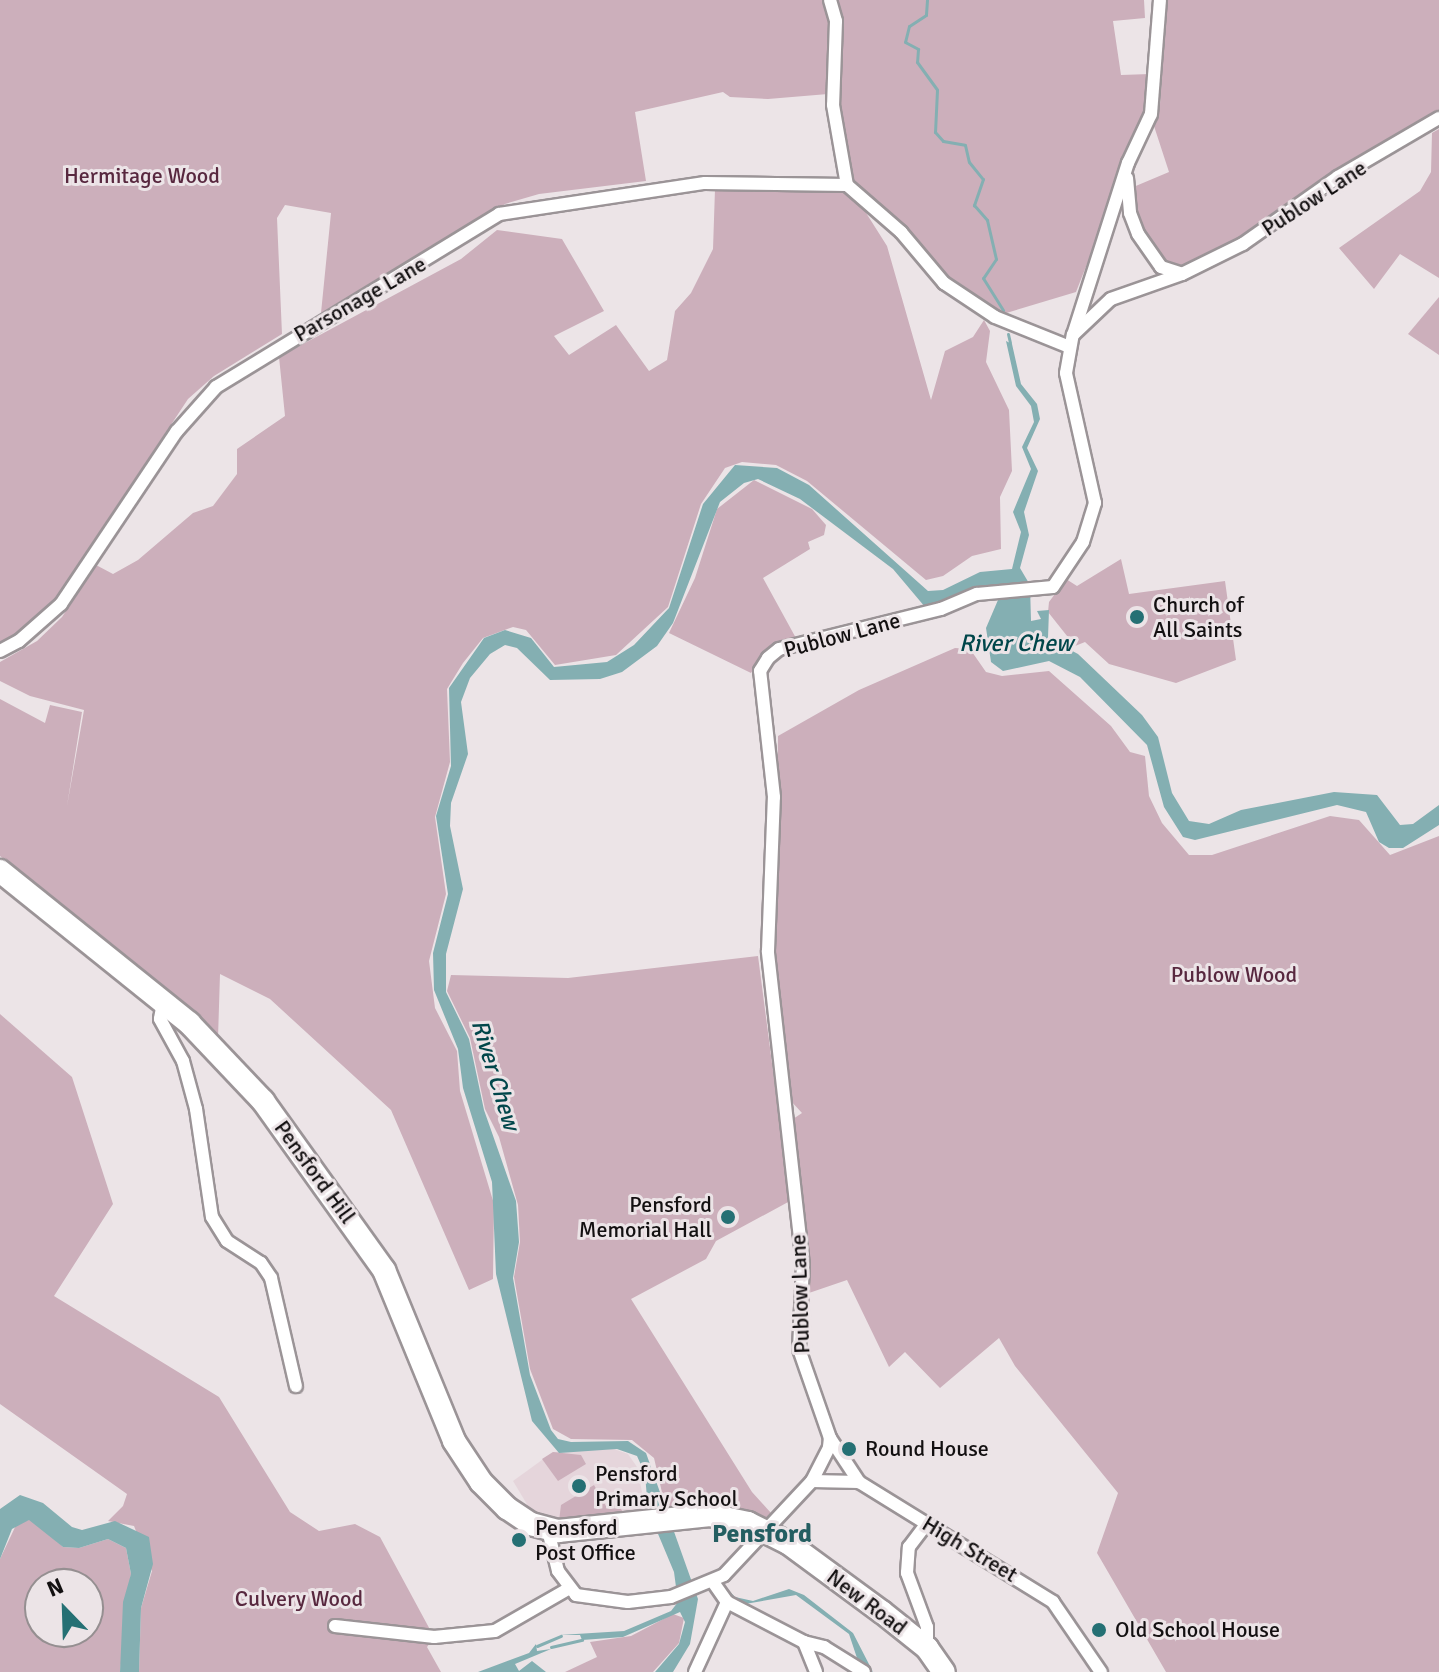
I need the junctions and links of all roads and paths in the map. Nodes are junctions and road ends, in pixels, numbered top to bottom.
1 (830, 0) edge
2 (1160, 0) edge
3 (1439, 118) edge
4 (1128, 163) junction
5 (847, 185) junction
6 (1182, 274) junction
7 (1070, 341) junction
8 (0, 651) edge
9 (0, 871) edge
10 (163, 1003) junction
11 (292, 1363) junction
12 (277, 1365) dead end
13 (296, 1386) dead end
14 (830, 1438) junction
15 (812, 1481) junction
16 (859, 1482) junction
17 (927, 1523) junction
18 (548, 1530) junction
19 (768, 1532) junction
20 (713, 1582) junction
21 (568, 1589) junction
22 (727, 1602) junction
23 (335, 1626) dead end
24 (804, 1642) junction
25 (927, 1648) junction
26 (695, 1672) edge
27 (816, 1672) edge
28 (864, 1672) edge
29 (944, 1672) edge
30 (1101, 1672) edge

1 - 5 street
2 - 4 street
3 - 6 street, Publow Lane
4 - 6 street
4 - 7 street
5 - 7 street
5 - 8 street, Parsonage Lane
6 - 7 street, Publow Lane
7 - 14 street, Publow Lane
9 - 10 highway, Pensford Hill
10 - 11 street
10 - 18 highway, Pensford Hill
11 - 12 street
11 - 13 street
14 - 15 street
14 - 16 street, High Street
15 - 16 street
15 - 19 street
16 - 17 street, High Street
17 - 25 street
17 - 30 street, High Street
18 - 19 highway, New Road
18 - 21 street
19 - 20 street
19 - 25 highway, New Road
20 - 21 street
20 - 22 street
21 - 23 street
22 - 24 street
22 - 26 street
24 - 27 street
24 - 28 street
25 - 29 highway, New Road

